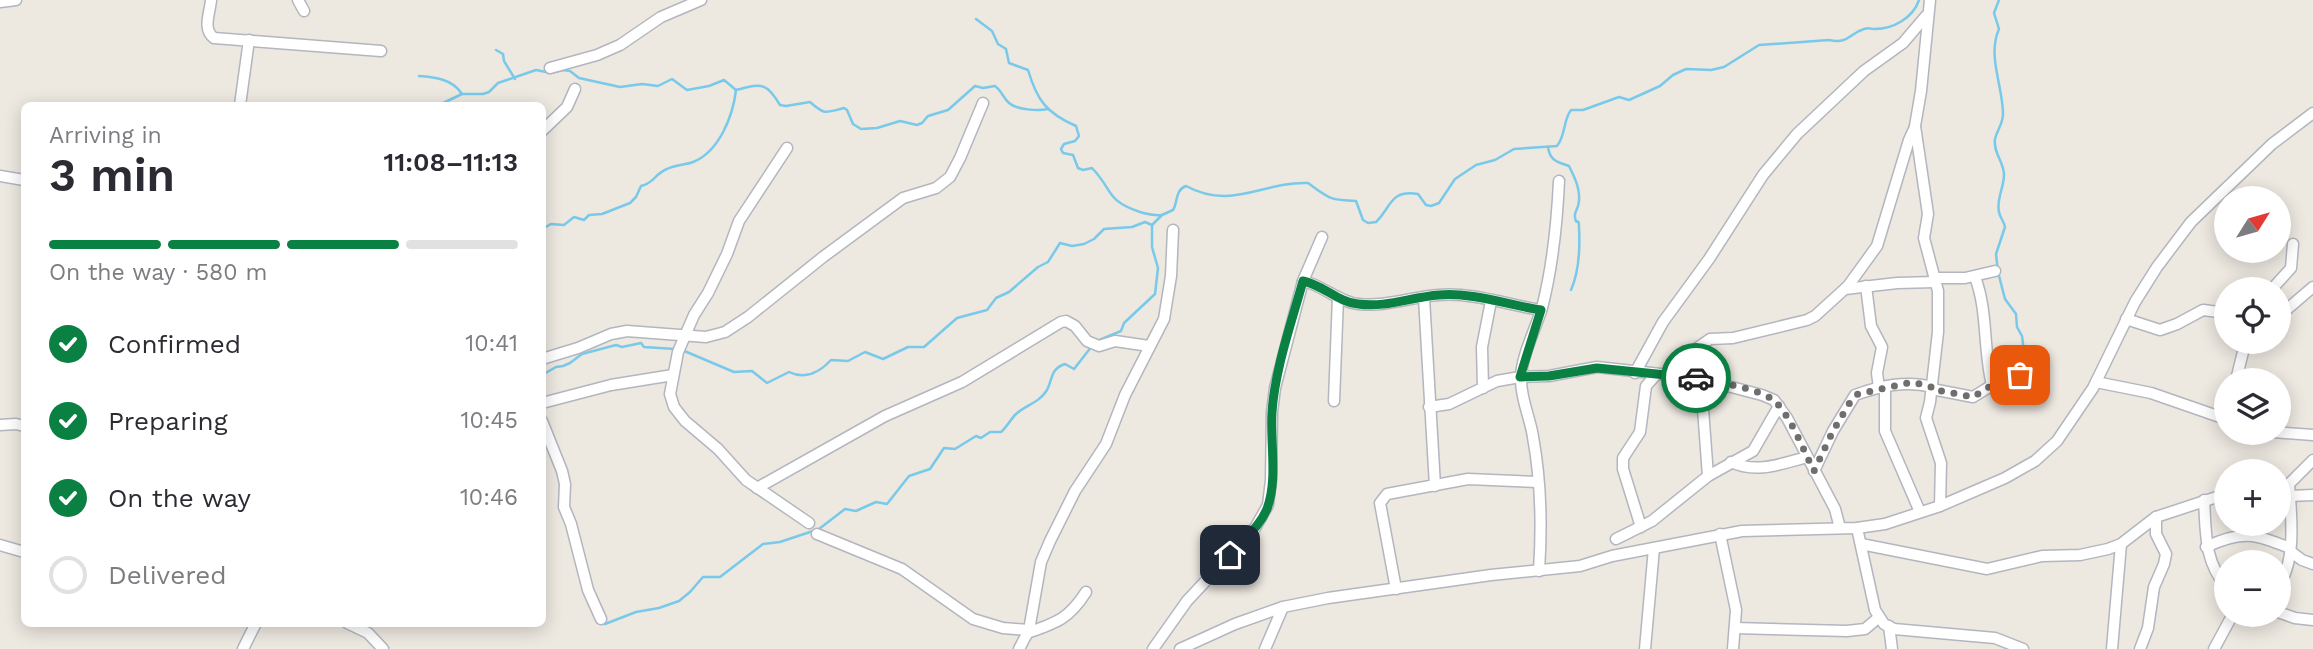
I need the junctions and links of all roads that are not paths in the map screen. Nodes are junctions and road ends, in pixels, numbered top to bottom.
1 (16, 0) edge
2 (211, 0) edge
3 (298, 0) edge
4 (701, 0) edge
5 (1930, 0) edge
6 (0, 2) edge
7 (304, 11) dead end
8 (1927, 14) junction
9 (249, 40) junction
10 (381, 51) dead end
11 (550, 68) dead end
12 (575, 89) dead end
13 (240, 102) edge
14 (983, 103) dead end
15 (2313, 113) edge
16 (1915, 126) junction
17 (546, 127) edge
18 (787, 148) dead end
19 (0, 176) edge
20 (21, 180) edge
21 (1559, 181) dead end
22 (1173, 230) dead end
23 (1322, 237) dead end
24 (2293, 244) dead end
25 (1995, 271) dead end
26 (1975, 277) junction
27 (2283, 277) edge
28 (1935, 280) junction
29 (1303, 281) junction
30 (1866, 286) junction
31 (2313, 287) edge
32 (1844, 289) junction
33 (1338, 297) junction
34 (1424, 298) junction
35 (1491, 302) junction
36 (2291, 306) edge
37 (1541, 310) junction
38 (2214, 312) edge
39 (2126, 319) junction
40 (686, 335) junction
41 (1149, 346) junction
42 (546, 358) edge
43 (2026, 368) dead end
44 (1635, 373) junction
45 (1656, 374) junction
46 (673, 375) junction
47 (1673, 376) junction
48 (1520, 377) junction
49 (1697, 378) junction
50 (2096, 382) junction
51 (1992, 385) junction
52 (1483, 388) junction
53 (1882, 388) junction
54 (1931, 388) junction
55 (1334, 401) dead end
56 (546, 402) edge
57 (1779, 406) junction
58 (1429, 407) junction
59 (2214, 415) edge
60 (0, 425) edge
61 (21, 425) edge
62 (546, 431) edge
63 (2291, 433) edge
64 (2313, 435) edge
65 (1807, 457) junction
66 (2313, 460) edge
67 (1731, 463) junction
68 (1814, 471) junction
69 (1708, 477) junction
70 (1538, 482) junction
71 (2291, 483) edge
72 (1435, 486) junction
73 (757, 488) junction
74 (2313, 495) edge
75 (2291, 496) edge
76 (2214, 497) edge
77 (2204, 500) junction
78 (1941, 506) junction
79 (1920, 512) junction
80 (2156, 517) junction
81 (809, 523) dead end
82 (1641, 527) junction
83 (1840, 528) junction
84 (1857, 528) junction
85 (817, 534) dead end
86 (1720, 534) junction
87 (2290, 536) edge
88 (1616, 539) dead end
89 (1861, 544) junction
90 (2121, 544) junction
91 (0, 545) edge
92 (2206, 547) junction
93 (1654, 548) junction
94 (2290, 549) junction
95 (21, 551) edge
96 (2313, 564) edge
97 (2214, 567) edge
98 (1539, 571) junction
99 (1396, 589) junction
100 (1086, 592) dead end
101 (1283, 607) junction
102 (2291, 617) edge
103 (1878, 618) junction
104 (601, 619) dead end
105 (2313, 620) edge
106 (1889, 626) junction
107 (254, 627) edge
108 (355, 627) edge
109 (2226, 627) edge
110 (1735, 628) junction
111 (1028, 632) junction
112 (1995, 643) edge
113 (243, 649) edge
114 (383, 649) edge
115 (1018, 649) edge
116 (1153, 649) edge
117 (1180, 649) edge
118 (1265, 649) edge
119 (1645, 649) edge
120 (1733, 649) edge
121 (1892, 649) edge
122 (2023, 649) edge
123 (2112, 649) edge
124 (2140, 649) edge
125 (2214, 649) edge

1 - 6 street
2 - 9 street
3 - 7 street
4 - 11 street
5 - 8 street
8 - 16 street
8 - 44 street
9 - 10 street
9 - 13 street
12 - 17 street
14 - 40 street
15 - 39 street
16 - 28 street
16 - 32 street
18 - 40 street
19 - 20 street
21 - 37 street
22 - 41 street
23 - 29 street
24 - 27 street
25 - 26 street
26 - 28 street
26 - 51 street
28 - 30 street
28 - 54 street
29 - 33 street
29 - 116 street
30 - 32 street
30 - 53 street
31 - 36 street
32 - 47 street
33 - 34 street
33 - 55 street
34 - 35 street
34 - 58 street
35 - 37 street
35 - 52 street
37 - 48 street
38 - 39 street
39 - 50 street
40 - 42 street
40 - 46 street
41 - 73 street
41 - 111 street
43 - 51 street
44 - 45 street
44 - 48 street
45 - 47 street
45 - 82 street
46 - 56 street
46 - 73 street
47 - 49 street
48 - 52 street
48 - 70 street
49 - 57 street
49 - 69 street
50 - 59 street
50 - 78 street
51 - 54 street
52 - 58 street
53 - 54 street
53 - 68 street
53 - 79 street
54 - 78 street
57 - 65 street
57 - 67 street
58 - 72 street
60 - 61 street
62 - 104 street
63 - 64 street
65 - 67 street
65 - 68 street
66 - 71 street
67 - 69 street
68 - 83 street
69 - 82 street
70 - 72 street
70 - 98 street
72 - 99 street
73 - 81 street
74 - 75 street
76 - 77 street
77 - 80 street
77 - 92 street
78 - 79 street
79 - 84 street
80 - 90 street
80 - 124 street
82 - 88 street
83 - 84 street
83 - 86 street
84 - 89 street
85 - 111 street
86 - 93 street
86 - 110 street
87 - 94 street
89 - 90 street
89 - 103 street
90 - 123 street
91 - 95 street
92 - 94 street
92 - 97 street
93 - 98 street
93 - 119 street
94 - 96 street
98 - 99 street
99 - 101 street
100 - 111 street
101 - 117 street
101 - 118 street
102 - 105 street
103 - 106 street
103 - 110 street
106 - 112 street
106 - 121 street
107 - 113 street
108 - 114 street
109 - 125 street
110 - 120 street
111 - 115 street
112 - 122 street

